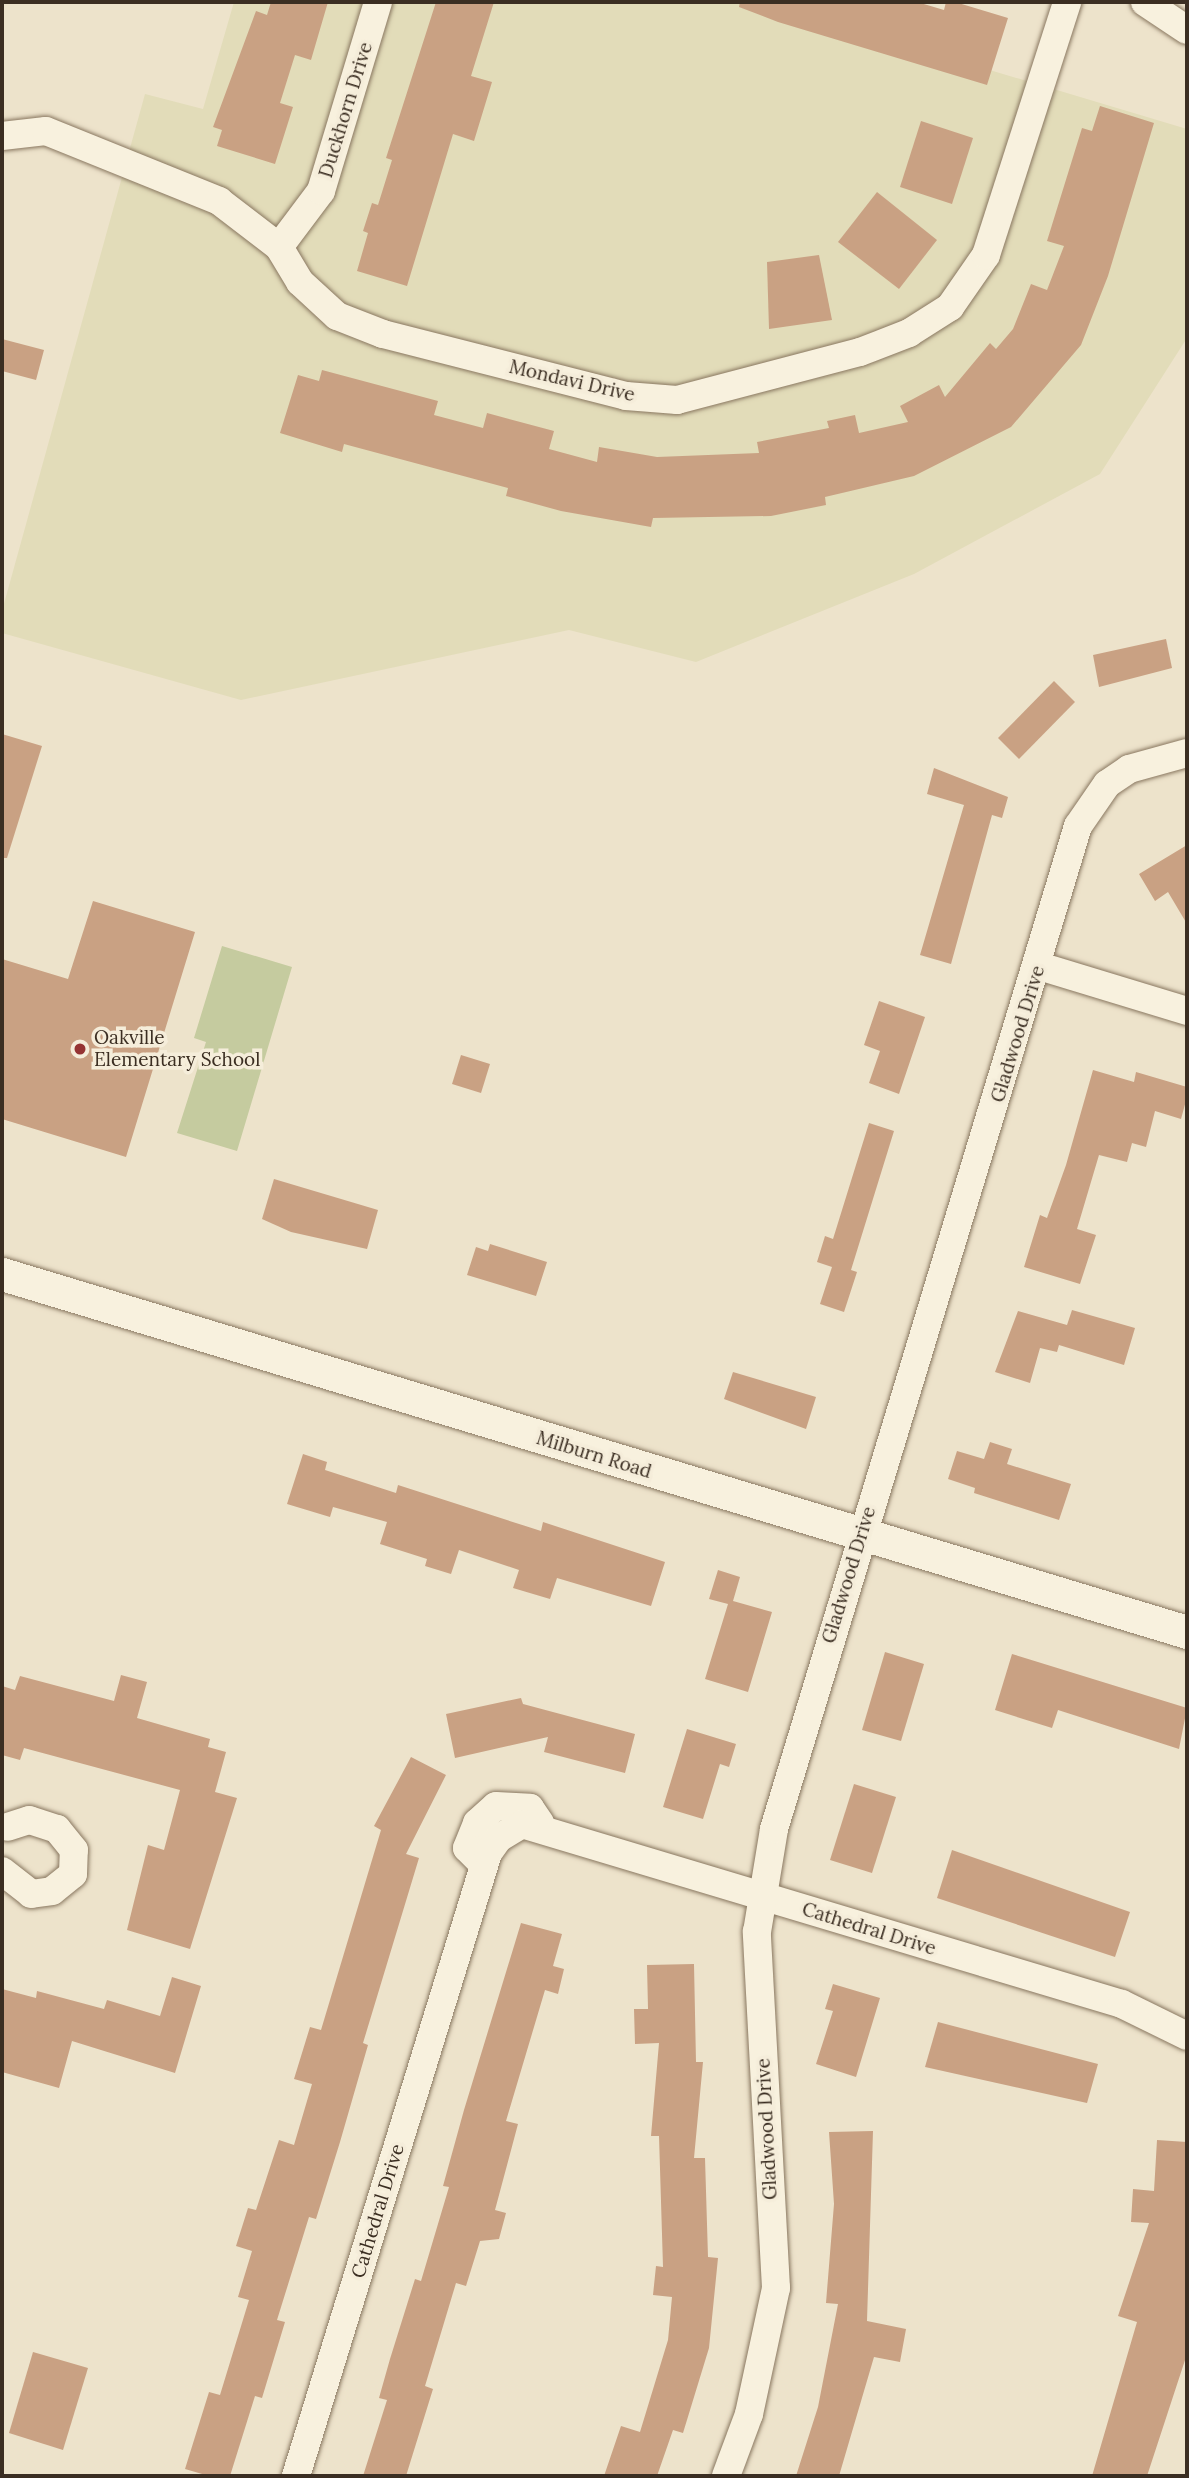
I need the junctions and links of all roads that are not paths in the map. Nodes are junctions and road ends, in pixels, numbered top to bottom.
1 (379, 2) edge
2 (1067, 2) edge
3 (1145, 2) edge
4 (1187, 30) edge
5 (2, 136) edge
6 (279, 247) junction
7 (1187, 753) edge
8 (1039, 966) junction
9 (1187, 1011) edge
10 (2, 1274) edge
11 (861, 1535) junction
12 (1187, 1632) edge
13 (4, 1832) edge
14 (2, 1871) edge
15 (760, 1896) junction
16 (1187, 2036) edge
17 (296, 2476) edge
18 (726, 2476) edge

1 - 6 street, Duckhorn Drive
2 - 6 street, Mondavi Drive
3 - 4 street
5 - 6 street, Mondavi Drive
7 - 8 street, Gladwood Drive
8 - 9 street
8 - 11 street, Gladwood Drive
10 - 11 street, Milburn Road
11 - 12 street, Milburn Road
11 - 15 street, Gladwood Drive
13 - 14 street
15 - 16 street, Cathedral Drive
15 - 17 street, Cathedral Drive
15 - 18 street, Gladwood Drive

